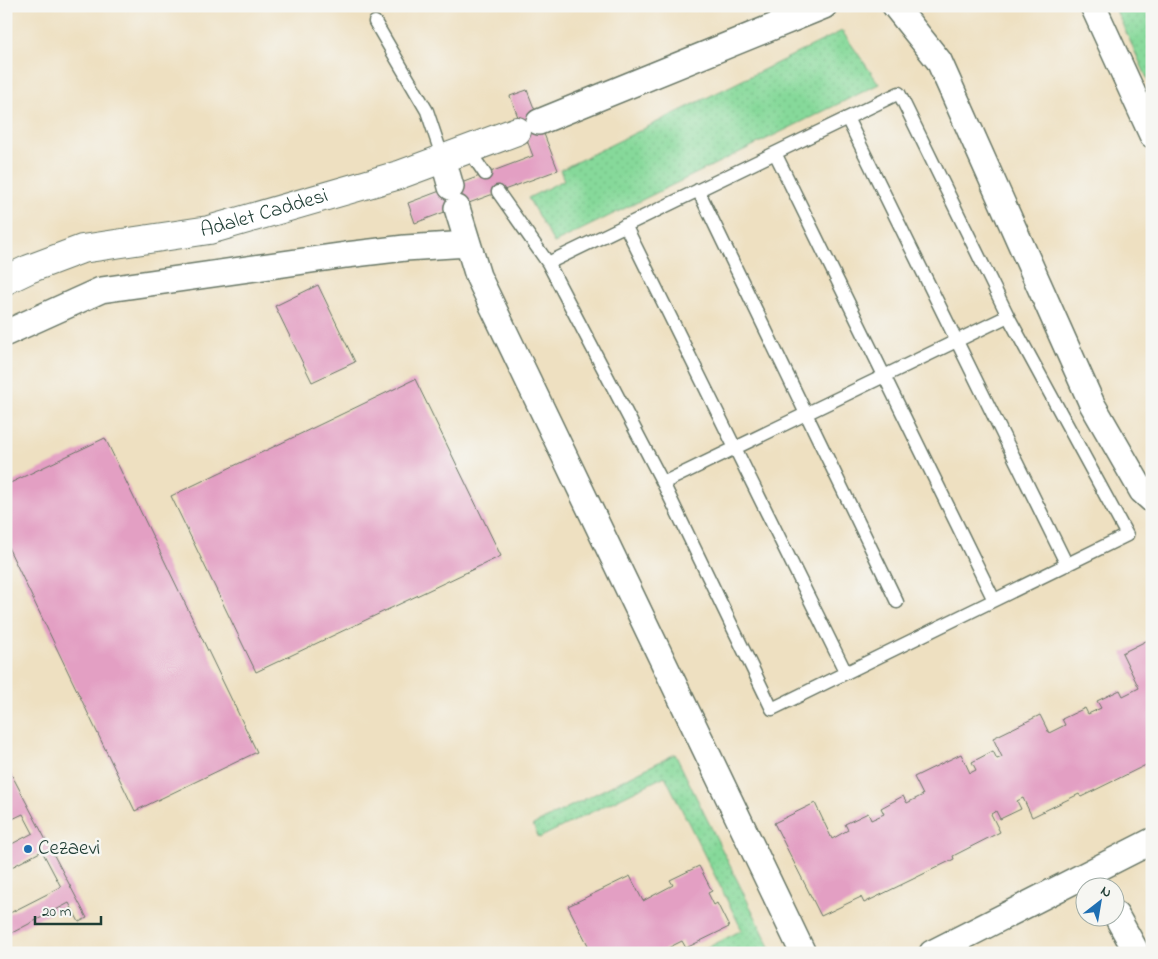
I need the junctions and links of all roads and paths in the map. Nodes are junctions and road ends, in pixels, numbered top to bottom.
1 (824, 6) edge
2 (895, 6) edge
3 (1093, 6) edge
4 (375, 22) dead end
5 (846, 118) junction
6 (526, 127) joint
7 (1152, 135) edge
8 (468, 149) junction
9 (775, 153) junction
10 (443, 159) junction
11 (485, 174) dead end
12 (698, 190) junction
13 (498, 192) dead end
14 (625, 225) junction
15 (468, 244) junction
16 (548, 263) junction
17 (6, 280) edge
18 (1008, 316) junction
19 (6, 333) edge
20 (955, 341) junction
21 (883, 376) junction
22 (807, 413) junction
23 (734, 448) junction
24 (663, 483) junction
25 (1152, 500) edge
26 (1067, 565) junction
27 (994, 600) junction
28 (897, 602) dead end
29 (846, 673) junction
30 (1152, 841) edge
31 (1099, 876) edge
32 (1076, 887) edge
33 (1122, 926) edge
34 (803, 953) edge
35 (932, 953) edge
36 (1137, 953) edge

1 - 6 street
2 - 25 street
3 - 7 street
4 - 10 lane
5 - 9 lane
5 - 18 lane
5 - 20 lane
6 - 8 street, Adalet Caddesi
8 - 10 street, Adalet Caddesi
8 - 11 lane
9 - 12 lane
9 - 21 lane
10 - 15 street
10 - 17 street, Adalet Caddesi
12 - 14 lane
12 - 22 lane
13 - 16 lane
14 - 16 lane
14 - 23 lane
15 - 19 street
15 - 34 street
16 - 24 lane
18 - 20 lane
18 - 26 lane
20 - 21 lane
20 - 26 lane
21 - 22 lane
21 - 27 lane
22 - 23 lane
22 - 28 lane
23 - 24 lane
23 - 29 lane
24 - 29 lane
26 - 27 lane
27 - 29 lane
30 - 31 street
32 - 35 street
33 - 36 street

